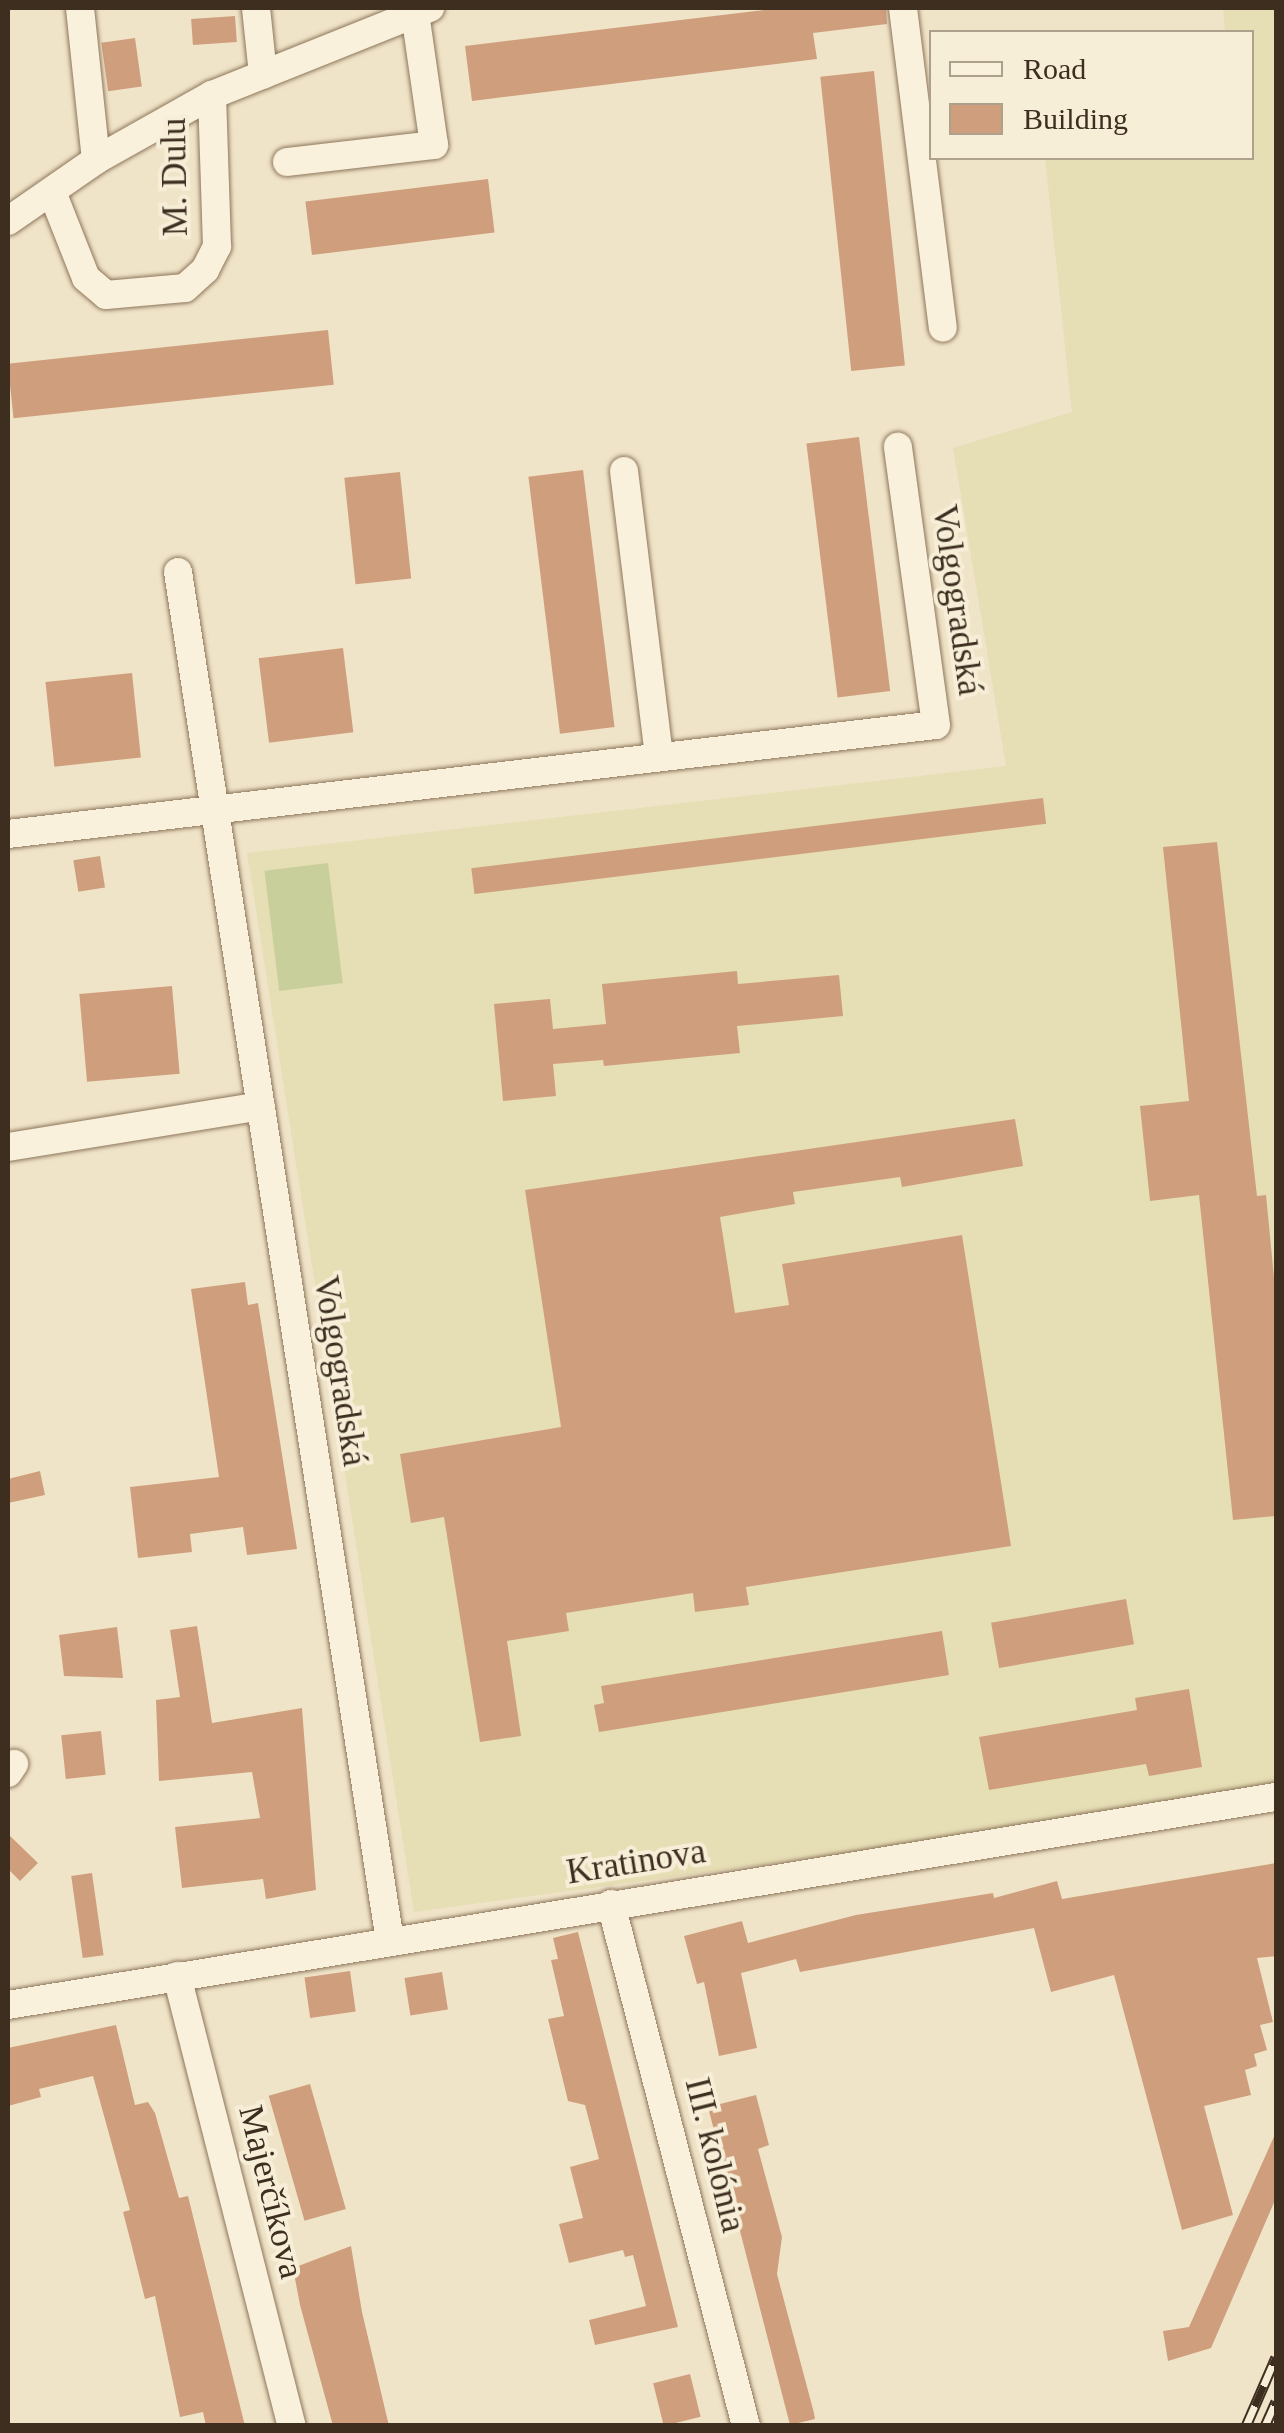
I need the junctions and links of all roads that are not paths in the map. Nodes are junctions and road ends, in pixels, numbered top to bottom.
1 (80, 8) edge
2 (256, 8) edge
3 (903, 8) edge
4 (422, 10) edge
5 (263, 75) junction
6 (212, 95) junction
7 (96, 160) junction
8 (287, 162) dead end
9 (52, 192) junction
10 (8, 220) edge
11 (942, 328) dead end
12 (898, 446) dead end
13 (624, 471) dead end
14 (178, 572) dead end
15 (659, 757) junction
16 (215, 811) junction
17 (8, 834) edge
18 (261, 1106) junction
19 (8, 1147) edge
20 (1276, 1797) edge
21 (611, 1904) junction
22 (390, 1942) junction
23 (177, 1976) junction
24 (8, 2005) edge
25 (292, 2426) edge
26 (746, 2426) edge

1 - 7 street
2 - 5 street
3 - 11 street
4 - 5 street, M. Dulu
4 - 8 street, M. Dulu
5 - 6 street, M. Dulu
6 - 7 street, M. Dulu
6 - 9 street, M. Dulu
7 - 9 street, M. Dulu
9 - 10 street, M. Dulu
12 - 15 street, Volgogradská
13 - 15 street
14 - 16 street, Volgogradská
15 - 16 street, Volgogradská
16 - 17 street, Volgogradská
16 - 18 street, Volgogradská
18 - 19 street
18 - 22 street, Volgogradská
20 - 21 street, Kratinova
21 - 22 street, Kratinova
21 - 26 street, III. kolónia
22 - 23 street, Kratinova
23 - 24 street, Kratinova
23 - 25 street, Majerčíkova

